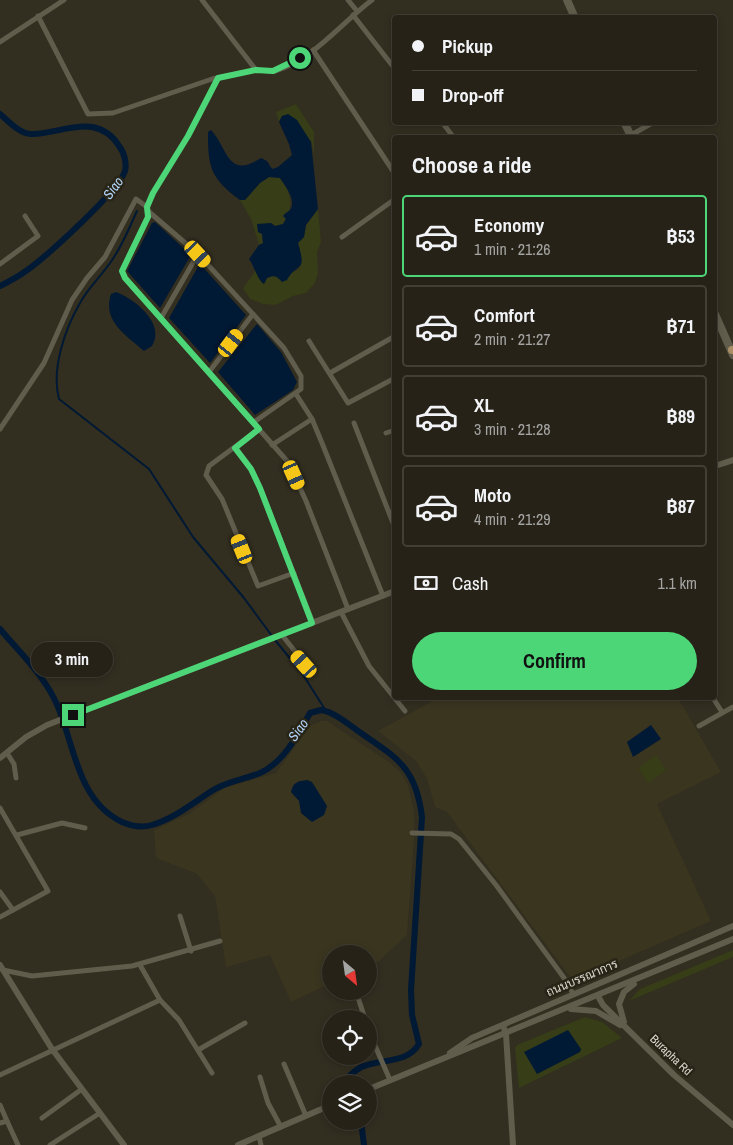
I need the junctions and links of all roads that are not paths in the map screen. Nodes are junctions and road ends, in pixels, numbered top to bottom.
1 (64, 0) edge
2 (202, 0) edge
3 (348, 0) edge
4 (372, 0) edge
5 (567, 0) edge
6 (355, 13) junction
7 (574, 15) edge
8 (38, 16) junction
9 (0, 42) edge
10 (313, 50) junction
11 (392, 64) edge
12 (256, 70) junction
13 (218, 78) junction
14 (649, 125) edge
15 (633, 135) edge
16 (392, 169) edge
17 (392, 201) edge
18 (147, 207) junction
19 (25, 216) dead end
20 (342, 237) dead end
21 (198, 254) junction
22 (0, 264) edge
23 (253, 314) junction
24 (161, 318) junction
25 (717, 318) edge
26 (392, 338) edge
27 (309, 341) dead end
28 (733, 351) edge
29 (209, 372) junction
30 (330, 373) junction
31 (392, 380) edge
32 (296, 394) junction
33 (312, 419) junction
34 (254, 422) junction
35 (354, 423) dead end
36 (0, 429) edge
37 (259, 429) junction
38 (392, 431) edge
39 (386, 433) dead end
40 (272, 445) junction
41 (235, 448) junction
42 (733, 460) edge
43 (717, 465) edge
44 (392, 520) edge
45 (294, 573) junction
46 (392, 594) edge
47 (383, 596) junction
48 (344, 611) junction
49 (312, 623) junction
50 (280, 636) junction
51 (309, 669) dead end
52 (392, 695) edge
53 (396, 700) edge
54 (714, 700) edge
55 (733, 707) edge
56 (405, 711) dead end
57 (722, 712) junction
58 (699, 726) dead end
59 (7, 752) junction
60 (0, 758) edge
61 (16, 778) dead end
62 (0, 808) edge
63 (2, 818) edge
64 (85, 828) dead end
65 (412, 833) dead end
66 (17, 835) junction
67 (0, 892) edge
68 (13, 910) junction
69 (180, 916) dead end
70 (0, 917) edge
71 (733, 926) edge
72 (733, 940) edge
73 (220, 941) dead end
74 (191, 951) junction
75 (660, 957) junction
76 (140, 964) junction
77 (1, 968) edge
78 (665, 968) junction
79 (645, 976) junction
80 (594, 986) junction
81 (573, 994) junction
82 (598, 996) junction
83 (160, 1000) junction
84 (566, 1009) junction
85 (245, 1022) dead end
86 (502, 1025) junction
87 (629, 1031) junction
88 (506, 1034) junction
89 (52, 1049) junction
90 (198, 1050) junction
91 (377, 1050) edge
92 (443, 1058) junction
93 (284, 1064) dead end
94 (212, 1073) dead end
95 (0, 1075) edge
96 (260, 1077) dead end
97 (390, 1080) junction
98 (377, 1086) edge
99 (82, 1089) junction
100 (0, 1104) edge
101 (322, 1109) edge
102 (100, 1113) junction
103 (306, 1116) junction
104 (42, 1118) dead end
105 (7, 1121) junction
106 (0, 1123) edge
107 (733, 1126) edge
108 (281, 1127) junction
109 (259, 1136) junction
110 (18, 1145) edge
111 (50, 1145) edge
112 (124, 1145) edge
113 (238, 1145) edge
114 (261, 1145) edge
115 (513, 1145) edge

1 - 8 street
2 - 12 street
3 - 6 street
4 - 6 street
5 - 7 main road
6 - 10 street
6 - 11 street
8 - 9 street
8 - 13 street
10 - 12 street
10 - 16 street
12 - 13 street
13 - 18 street
14 - 15 street
17 - 20 street
18 - 21 street
18 - 24 street
18 - 36 street
19 - 22 street
21 - 23 street
21 - 24 street
23 - 29 street
23 - 32 street
24 - 29 street
25 - 28 main road
26 - 30 street
27 - 30 street
29 - 34 street
30 - 31 street
32 - 33 street
32 - 34 street
33 - 40 street
33 - 47 street
34 - 37 street
35 - 44 street
37 - 40 street
37 - 41 street
38 - 39 street
40 - 48 street
41 - 45 street
41 - 45 street
42 - 43 street
45 - 49 street
46 - 47 street
47 - 48 street
48 - 49 street
48 - 52 street
49 - 50 street
50 - 51 street
50 - 59 street
53 - 56 street
54 - 57 street
55 - 57 street
57 - 58 street
59 - 60 street
59 - 61 street
62 - 63 street
63 - 66 street
64 - 66 street
65 - 81 street
66 - 68 street
67 - 68 street
68 - 70 street
69 - 74 street
71 - 75 street, ถนนบรรณาการ
72 - 78 street, ถนนบรรณาการ
73 - 74 street
74 - 76 street
75 - 78 street
75 - 80 street, ถนนบรรณาการ
76 - 77 street
76 - 83 street
77 - 89 street
78 - 79 street, ถนนบรรณาการ
79 - 82 street, ถนนบรรณาการ
79 - 87 street
80 - 81 street, ถนนบรรณาการ
80 - 82 street
81 - 86 street, ถนนบรรณาการ
82 - 84 street, ถนนบรรณาการ
82 - 87 street, Burapha Rd
83 - 89 street
83 - 90 street
84 - 87 street
84 - 88 street, ถนนบรรณาการ
85 - 90 street
86 - 88 street
86 - 92 street, ถนนบรรณาการ
87 - 107 street, Burapha Rd
88 - 92 street, ถนนบรรณาการ
88 - 115 street
89 - 95 street
89 - 99 street
90 - 94 street
91 - 97 street
92 - 97 street, ถนนบรรณาการ
93 - 103 street
96 - 108 street
97 - 98 street, ถนนบรรณาการ
99 - 102 street
99 - 104 street
100 - 105 street
101 - 103 street
102 - 111 street
102 - 112 street
103 - 108 street
105 - 106 street
105 - 110 street
108 - 109 street
109 - 113 street
109 - 114 street

